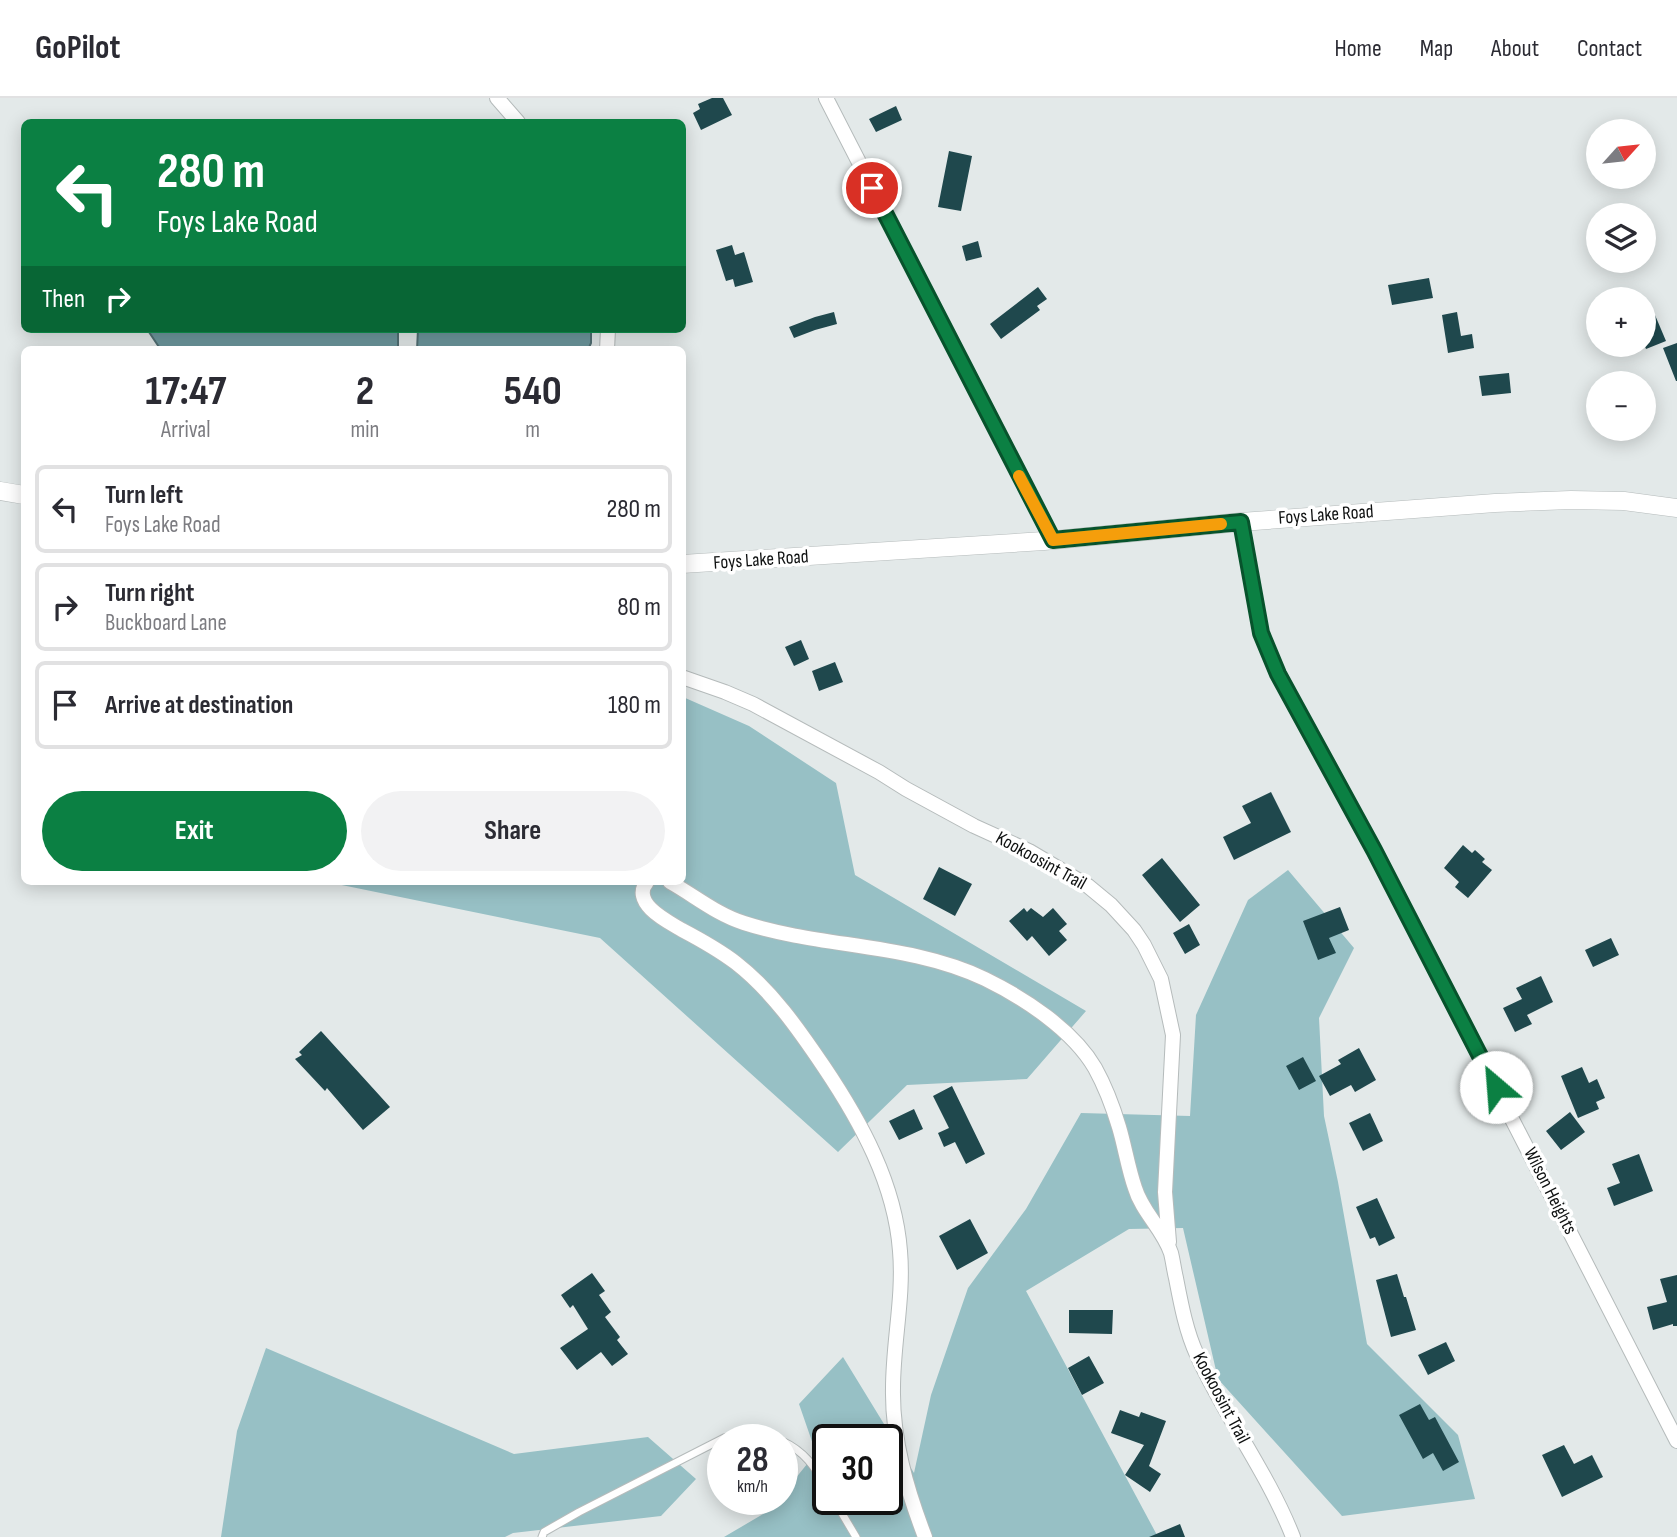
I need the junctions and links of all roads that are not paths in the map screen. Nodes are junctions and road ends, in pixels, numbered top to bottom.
1 (497, 98) edge
2 (826, 98) edge
3 (515, 119) edge
4 (0, 491) edge
5 (21, 494) edge
6 (1677, 508) edge
7 (1241, 522) junction
8 (1053, 540) junction
9 (686, 564) edge
10 (686, 678) edge
11 (644, 885) edge
12 (675, 885) edge
13 (1170, 1251) junction
14 (1677, 1441) edge
15 (707, 1447) edge
16 (798, 1451) edge
17 (812, 1463) edge
18 (843, 1515) edge
19 (542, 1537) edge
20 (856, 1537) edge
21 (925, 1537) edge
22 (1293, 1537) edge

1 - 3 street
2 - 8 street
4 - 5 street
6 - 7 street, Foys Lake Road
7 - 8 street, Foys Lake Road
7 - 14 street, Wilson Heights
8 - 9 street, Foys Lake Road
10 - 13 street, Kookoosint Trail
11 - 21 street
12 - 13 street, Kookoosint Trail
13 - 22 street, Kookoosint Trail
15 - 19 lane
16 - 17 lane
18 - 20 lane

